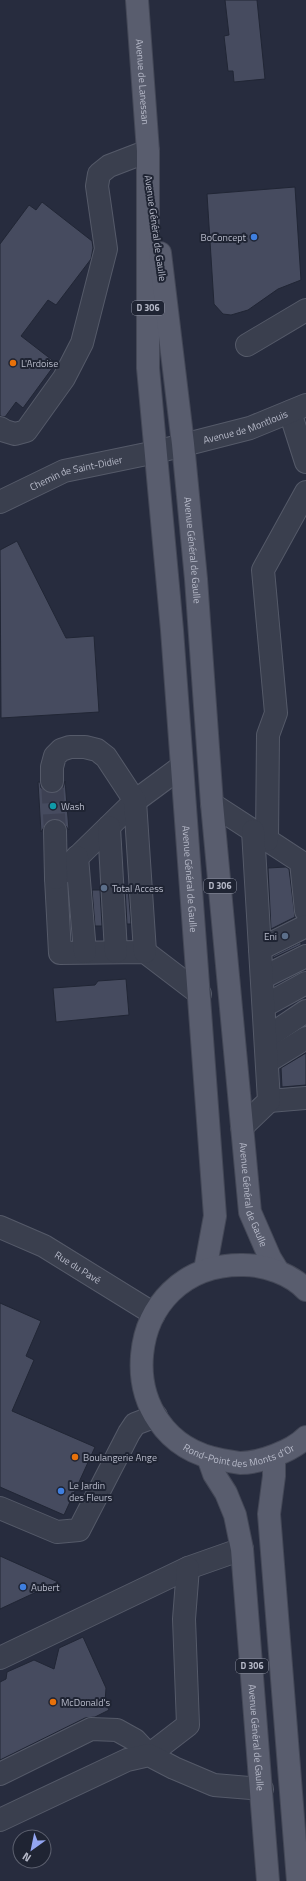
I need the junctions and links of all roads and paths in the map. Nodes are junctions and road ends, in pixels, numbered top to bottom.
1 (136, 0) edge
2 (148, 158) junction
3 (306, 310) edge
4 (247, 345) dead end
5 (298, 408) edge
6 (0, 428) edge
7 (184, 444) junction
8 (156, 452) junction
9 (306, 462) edge
10 (306, 492) edge
11 (0, 502) edge
12 (181, 767) junction
13 (52, 781) tunnel mouth
14 (136, 801) junction
15 (212, 804) junction
16 (108, 827) junction
17 (55, 831) tunnel mouth
18 (260, 835) junction
19 (78, 857) junction
20 (56, 878) junction
21 (306, 911) edge
22 (306, 926) edge
23 (260, 949) junction
24 (85, 952) junction
25 (116, 952) junction
26 (145, 952) junction
27 (306, 956) edge
28 (262, 978) junction
29 (306, 983) edge
30 (200, 994) junction
31 (264, 1006) junction
32 (306, 1010) edge
33 (266, 1038) junction
34 (306, 1038) edge
35 (267, 1062) junction
36 (306, 1098) edge
37 (269, 1101) junction
38 (242, 1126) junction
39 (0, 1227) edge
40 (205, 1270) junction
41 (278, 1271) junction
42 (306, 1290) edge
43 (154, 1314) junction
44 (156, 1416) junction
45 (306, 1437) edge
46 (208, 1457) junction
47 (274, 1457) junction
48 (0, 1508) edge
49 (242, 1548) junction
50 (188, 1568) junction
51 (0, 1658) edge
52 (149, 1755) junction
53 (0, 1774) edge
54 (262, 1789) junction
55 (0, 1820) edge
56 (268, 1881) edge
57 (298, 1881) edge

1 - 2 main road, Avenue de Lanessan / D 306
2 - 6 street
2 - 7 main road, Avenue Général de Gaulle / D 306
2 - 8 main road, Avenue Général de Gaulle / D 306
3 - 4 street
5 - 7 street, Avenue de Montlouis
5 - 9 street
7 - 8 street, Avenue de Montlouis
7 - 15 main road, Avenue Général de Gaulle / D 306
8 - 11 street, Chemin de Saint-Didier
8 - 12 main road, Avenue Général de Gaulle / D 306
10 - 18 street
12 - 14 street
12 - 30 main road, Avenue Général de Gaulle / D 306
13 - 14 street
14 - 16 street
14 - 26 street
15 - 18 street
15 - 38 main road, Avenue Général de Gaulle / D 306
16 - 19 street
16 - 25 street
17 - 20 street
18 - 21 street
18 - 23 street
19 - 20 street
19 - 24 street
20 - 24 street
22 - 23 street
23 - 28 street
24 - 25 street
25 - 26 street
26 - 30 street
27 - 28 street
28 - 31 street
29 - 31 street
30 - 40 main road, Avenue Général de Gaulle / D 306
31 - 33 street
32 - 33 street
33 - 35 street
34 - 35 street
35 - 37 street
36 - 37 street
37 - 38 street
38 - 41 main road, Avenue Général de Gaulle / D 306
39 - 43 street, Rue du Pavé
40 - 41 main road, Rond-Point des Monts d'Or
40 - 43 main road, Rond-Point des Monts d'Or
41 - 42 main road, Rond-Point des Monts d'Or
43 - 44 main road, Rond-Point des Monts d'Or
44 - 46 main road, Rond-Point des Monts d'Or
44 - 48 street
45 - 47 main road, Rond-Point des Monts d'Or
46 - 47 main road, Rond-Point des Monts d'Or
46 - 49 main road, Avenue Général de Gaulle / D 306
47 - 57 main road, D 306
49 - 50 street
49 - 54 main road, Avenue Général de Gaulle / D 306
50 - 51 street
50 - 52 street
52 - 53 street
52 - 54 street
52 - 55 street
54 - 56 main road, Avenue Général de Gaulle / D 306

